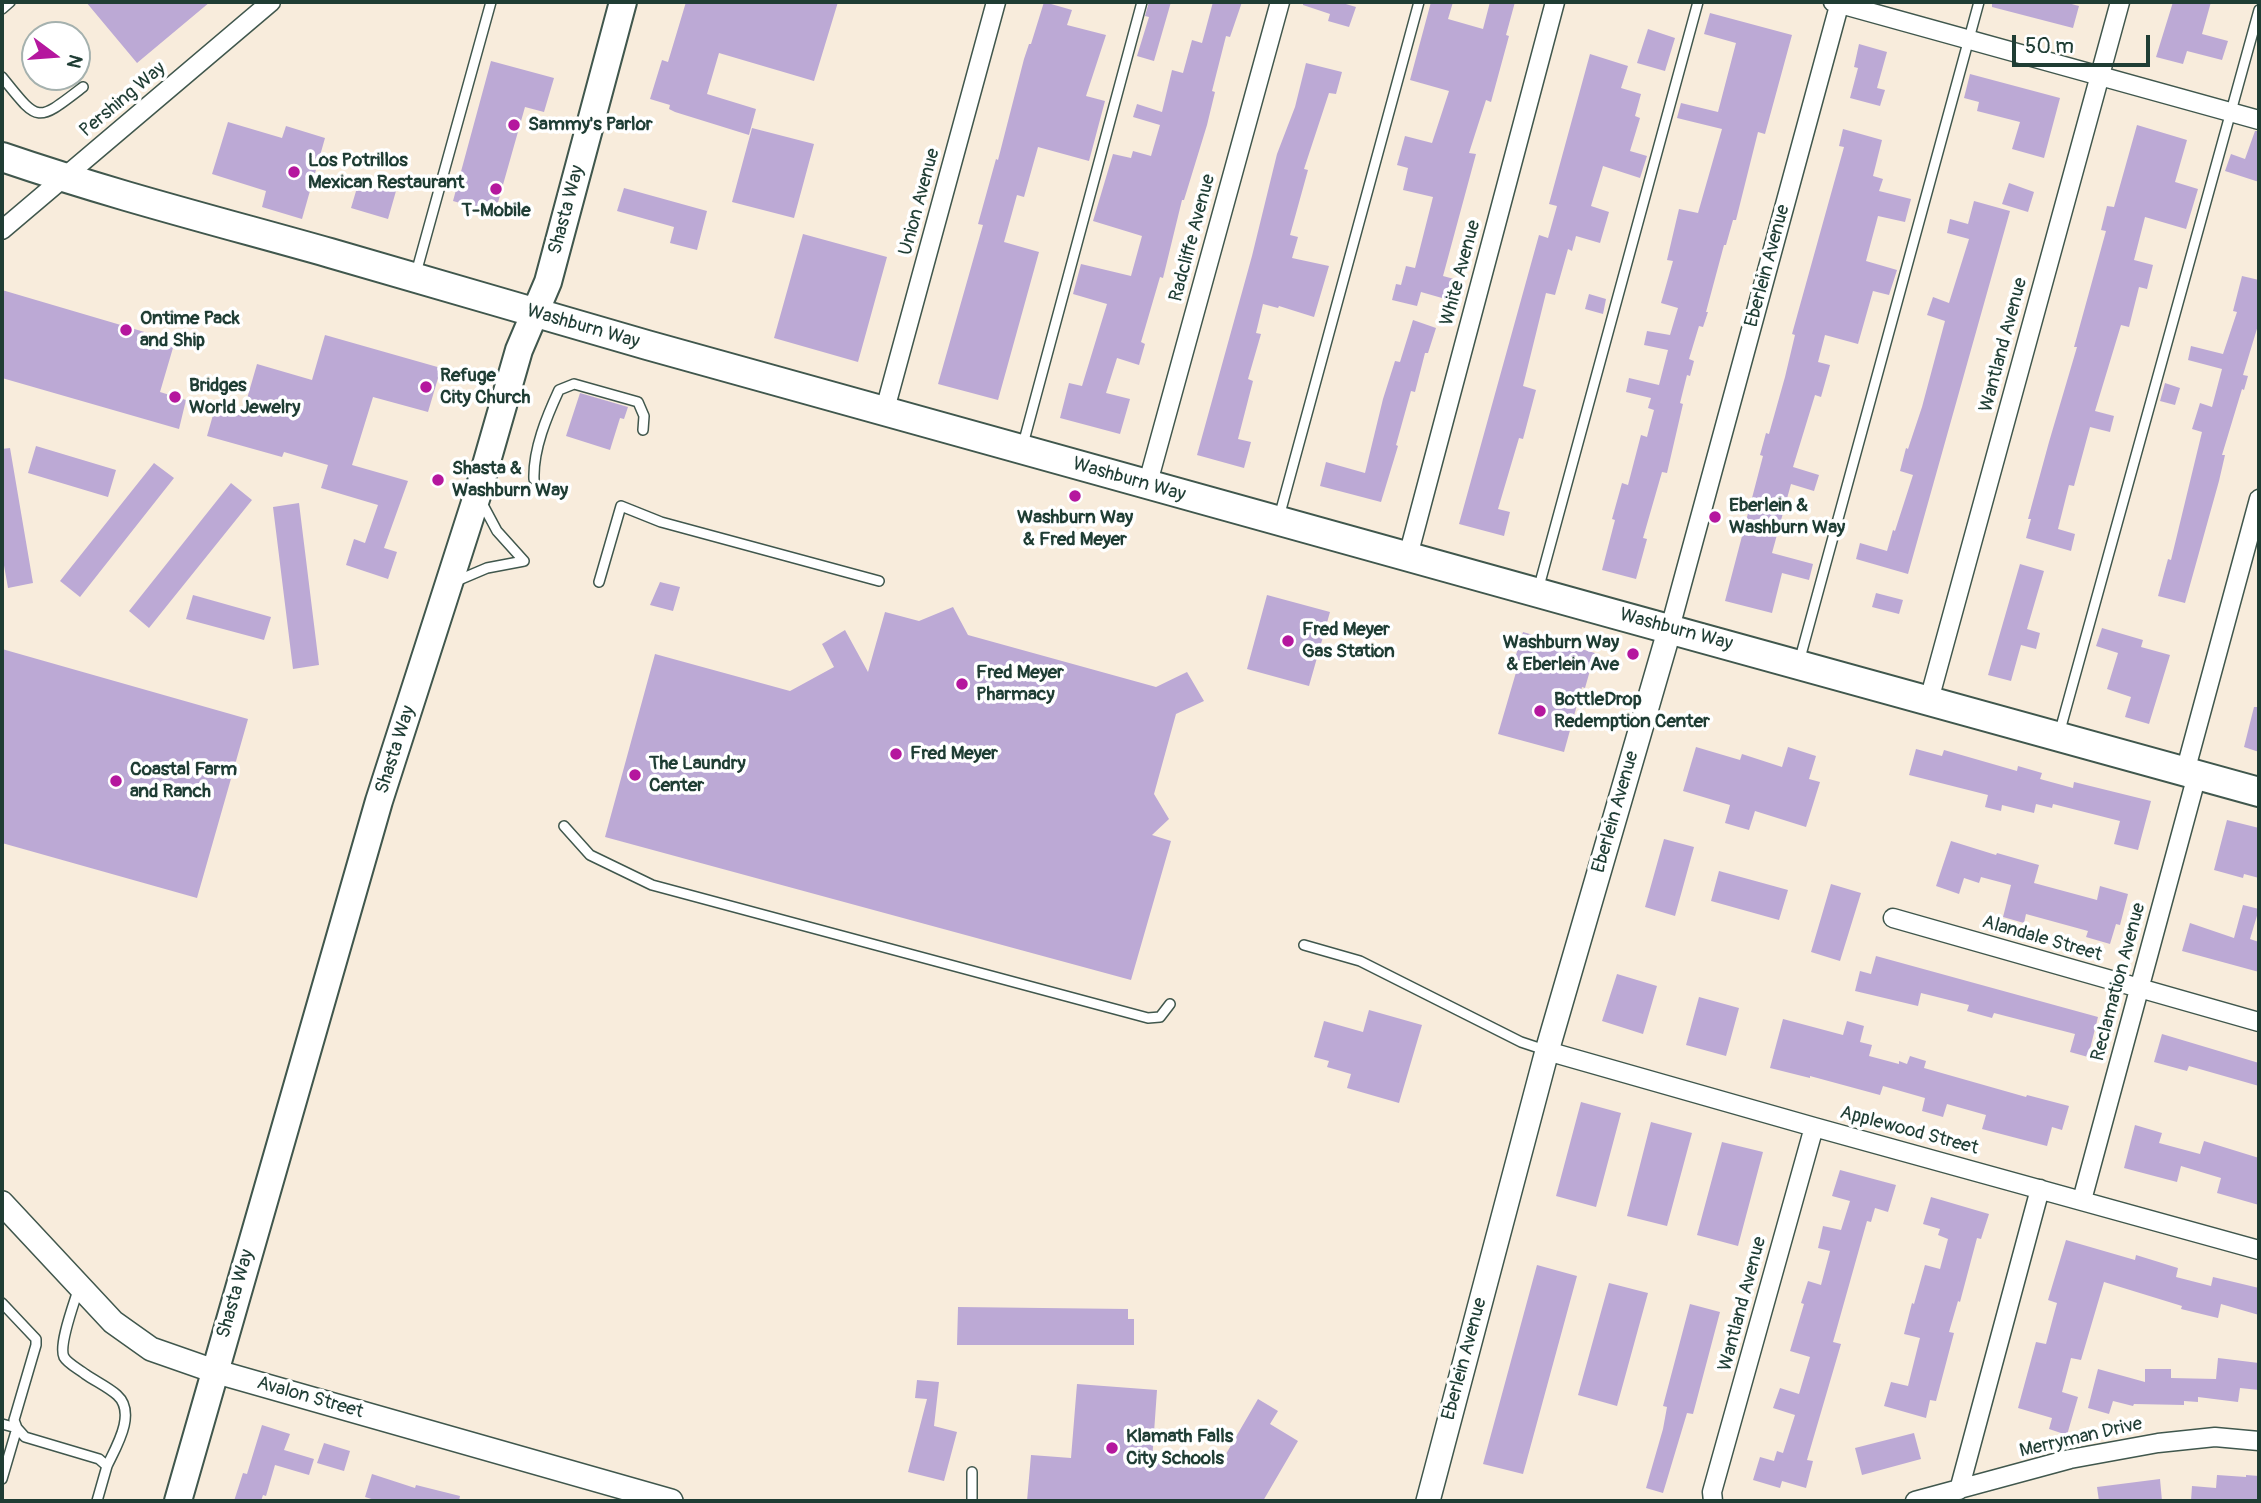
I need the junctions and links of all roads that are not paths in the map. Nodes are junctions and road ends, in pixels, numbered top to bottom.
1 (10, 2) edge
2 (271, 2) edge
3 (491, 2) edge
4 (622, 2) edge
5 (996, 2) edge
6 (1142, 2) edge
7 (1280, 2) edge
8 (1419, 2) edge
9 (1555, 2) edge
10 (1698, 2) edge
11 (1837, 2) edge
12 (1979, 2) edge
13 (2120, 2) edge
14 (2, 9) edge
15 (2259, 10) edge
16 (1969, 40) junction
17 (2, 77) edge
18 (2100, 77) junction
19 (78, 91) edge
20 (2231, 113) junction
21 (2259, 120) edge
22 (2, 157) edge
23 (63, 178) junction
24 (2, 230) edge
25 (415, 277) junction
26 (534, 313) junction
27 (884, 413) junction
28 (643, 429) dead end
29 (1021, 450) junction
30 (534, 479) dead end
31 (1147, 486) junction
32 (478, 496) junction
33 (2259, 499) edge
34 (1278, 520) junction
35 (1408, 556) junction
36 (879, 581) dead end
37 (599, 582) dead end
38 (449, 583) junction
39 (1538, 592) junction
40 (1670, 628) junction
41 (1798, 664) junction
42 (1929, 700) junction
43 (2058, 736) junction
44 (2191, 773) junction
45 (2259, 792) edge
46 (564, 826) dead end
47 (1894, 918) dead end
48 (1304, 945) dead end
49 (2139, 989) junction
50 (1170, 1004) dead end
51 (2259, 1021) edge
52 (1548, 1051) junction
53 (1814, 1127) junction
54 (2040, 1189) junction
55 (2082, 1200) junction
56 (2, 1203) edge
57 (2259, 1250) edge
58 (79, 1286) junction
59 (2, 1303) edge
60 (214, 1371) junction
61 (2, 1424) edge
62 (17, 1428) junction
63 (2259, 1441) edge
64 (107, 1466) junction
65 (972, 1472) dead end
66 (2, 1479) edge
67 (1959, 1490) junction
68 (1713, 1497) edge
69 (97, 1501) edge
70 (178, 1501) edge
71 (671, 1501) edge
72 (972, 1501) edge
73 (1427, 1501) edge
74 (1915, 1501) edge

1 - 14 lane
2 - 23 street, Pershing Way
3 - 25 lane
4 - 26 main road, Shasta Way
5 - 27 street, Union Avenue
6 - 29 lane
7 - 31 street, Radcliffe Avenue
8 - 34 lane
9 - 35 street, White Avenue
10 - 39 lane
11 - 16 street
11 - 40 street, Eberlein Avenue
12 - 16 lane
13 - 18 street, Wantland Avenue
15 - 20 lane
16 - 18 street
16 - 41 lane
17 - 19 lane
18 - 20 street
18 - 42 street, Wantland Avenue
20 - 21 street
20 - 43 lane
22 - 23 main road, Washburn Way
23 - 24 street, Pershing Way
23 - 25 main road, Washburn Way
25 - 26 main road, Washburn Way
26 - 27 main road, Washburn Way
26 - 32 main road, Shasta Way
27 - 29 main road, Washburn Way
28 - 30 lane
29 - 31 main road, Washburn Way
31 - 34 main road, Washburn Way
32 - 38 main road, Shasta Way
32 - 38 lane
33 - 44 street, Reclamation Avenue
34 - 35 main road, Washburn Way
35 - 39 main road, Washburn Way
36 - 37 lane
38 - 60 main road, Shasta Way
39 - 40 main road, Washburn Way
40 - 41 main road, Washburn Way
40 - 52 street, Eberlein Avenue
41 - 42 main road, Washburn Way
42 - 43 main road, Washburn Way
43 - 44 main road, Washburn Way
44 - 45 main road, Washburn Way
44 - 49 street, Reclamation Avenue
46 - 50 lane
47 - 49 street, Alandale Street
48 - 52 lane
49 - 51 street, Alandale Street
49 - 55 street, Reclamation Avenue
52 - 53 street, Applewood Street
52 - 73 street, Eberlein Avenue
53 - 54 street, Applewood Street
53 - 68 street, Wantland Avenue
54 - 55 street, Applewood Street
54 - 67 street
55 - 57 street, Applewood Street
56 - 58 street, Avalon Street
58 - 60 street, Avalon Street
58 - 64 lane
59 - 62 lane
60 - 70 main road, Shasta Way
60 - 71 street, Avalon Street
61 - 62 lane
62 - 64 lane
62 - 66 lane
63 - 67 street, Merryman Drive
64 - 69 lane
65 - 72 lane
67 - 74 street, Merryman Drive

